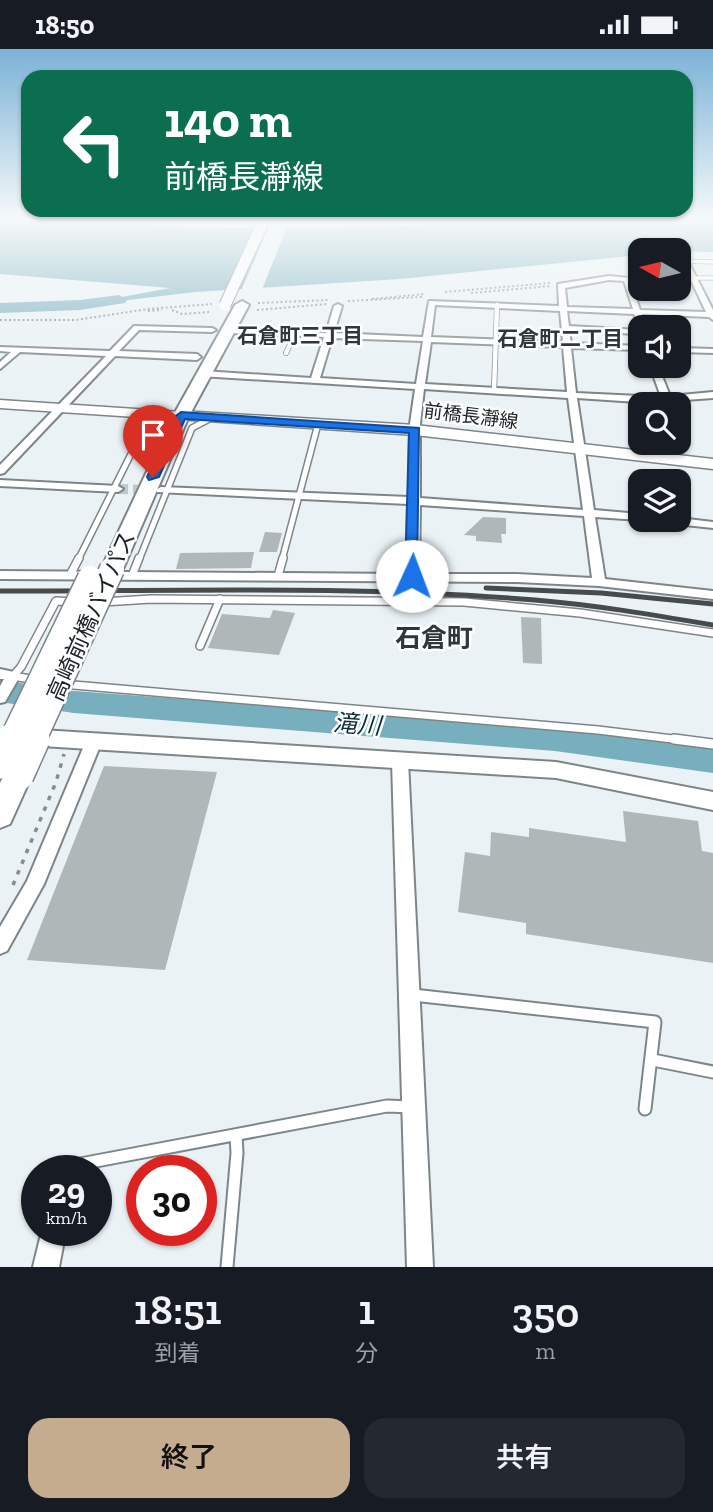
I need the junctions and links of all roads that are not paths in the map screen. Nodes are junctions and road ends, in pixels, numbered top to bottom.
1 (238, 275) edge
2 (691, 275) edge
3 (693, 278) junction
4 (713, 278) edge
5 (627, 279) joint
6 (249, 303) road end
7 (338, 303) road end
8 (497, 305) junction
9 (564, 308) junction
10 (638, 311) junction
11 (639, 315) edge
12 (712, 316) edge
13 (566, 328) junction
14 (628, 329) edge
15 (212, 330) junction
16 (229, 331) junction
17 (295, 334) junction
18 (329, 335) junction
19 (425, 339) junction
20 (496, 342) junction
21 (569, 345) junction
22 (628, 347) edge
23 (0, 349) edge
24 (18, 350) junction
25 (691, 350) edge
26 (713, 351) edge
27 (111, 352) junction
28 (286, 353) dead end
29 (197, 357) junction
30 (0, 366) edge
31 (203, 374) junction
32 (315, 380) junction
33 (419, 386) junction
34 (494, 391) junction
35 (572, 394) junction
36 (712, 396) edge
37 (628, 398) edge
38 (691, 398) edge
39 (0, 404) edge
40 (60, 408) junction
41 (128, 412) junction
42 (173, 415) junction
43 (214, 417) junction
44 (318, 424) junction
45 (415, 430) junction
46 (581, 450) junction
47 (713, 464) edge
48 (0, 471) edge
49 (0, 483) edge
50 (116, 489) junction
51 (164, 490) junction
52 (301, 496) junction
53 (415, 501) junction
54 (589, 512) junction
55 (628, 516) edge
56 (691, 523) edge
57 (713, 525) edge
58 (113, 571) junction
59 (0, 575) edge
60 (70, 575) junction
61 (278, 576) junction
62 (412, 576) junction
63 (599, 582) junction
64 (713, 595) edge
65 (219, 599) junction
66 (713, 633) edge
67 (200, 646) dead end
68 (8, 677) edge
69 (0, 698) edge
70 (0, 736) edge
71 (94, 741) junction
72 (713, 744) edge
73 (400, 761) junction
74 (9, 769) edge
75 (713, 801) edge
76 (0, 816) edge
77 (0, 945) edge
78 (409, 995) junction
79 (653, 1060) junction
80 (713, 1072) edge
81 (414, 1107) junction
82 (645, 1109) dead end
83 (236, 1135) junction
84 (112, 1158) edge
85 (51, 1246) edge
86 (46, 1267) edge
87 (227, 1267) edge
88 (420, 1267) edge

1 - 15 highway, bridge
2 - 3 street
3 - 4 lane
3 - 12 street
5 - 9 street
5 - 10 street
6 - 16 highway
7 - 18 street
8 - 9 street
8 - 19 street
8 - 20 lane
9 - 10 street
9 - 13 street
10 - 11 street
10 - 12 street
13 - 14 street
13 - 21 street
15 - 27 street
15 - 29 highway
16 - 17 street
16 - 31 highway
17 - 18 street
17 - 28 lane
18 - 19 street
18 - 32 street
19 - 20 street
19 - 33 street
20 - 21 street
20 - 34 lane
21 - 22 street
21 - 35 street
23 - 24 street
24 - 27 street
24 - 30 street
25 - 26 street
27 - 29 street
27 - 40 street
29 - 42 highway
31 - 32 street
31 - 42 highway
32 - 33 street
33 - 34 street
33 - 45 street
34 - 35 street
35 - 37 street
35 - 46 street
36 - 38 street
39 - 40 main road
40 - 41 main road
40 - 48 street
41 - 42 main road
41 - 50 lane
42 - 43 main road, 前橋長瀞線
42 - 58 highway, 高崎前橋バイパス
43 - 44 main road, 前橋長瀞線
43 - 51 lane
44 - 45 main road, 前橋長瀞線
44 - 52 lane
45 - 46 main road, 前橋長瀞線
45 - 53 street
46 - 47 main road, 前橋長瀞線
46 - 54 street
49 - 50 street
50 - 60 lane
51 - 52 street
51 - 58 lane
52 - 53 street
52 - 61 lane
53 - 54 street
53 - 62 street
54 - 55 street
54 - 63 street
56 - 57 street
58 - 60 street
58 - 61 street
58 - 74 highway, 高崎前橋バイパス, bridge
59 - 60 street
61 - 62 street
62 - 63 street
63 - 64 street
65 - 66 lane
65 - 67 lane
65 - 68 lane
68 - 69 street
68 - 72 lane
70 - 71 street
71 - 73 street
71 - 77 street
73 - 75 street
73 - 78 street
74 - 76 highway, 高崎前橋バイパス
78 - 79 lane
78 - 81 street
79 - 80 lane
79 - 82 lane
81 - 83 lane
81 - 88 street
83 - 84 lane
83 - 87 lane
85 - 86 street

